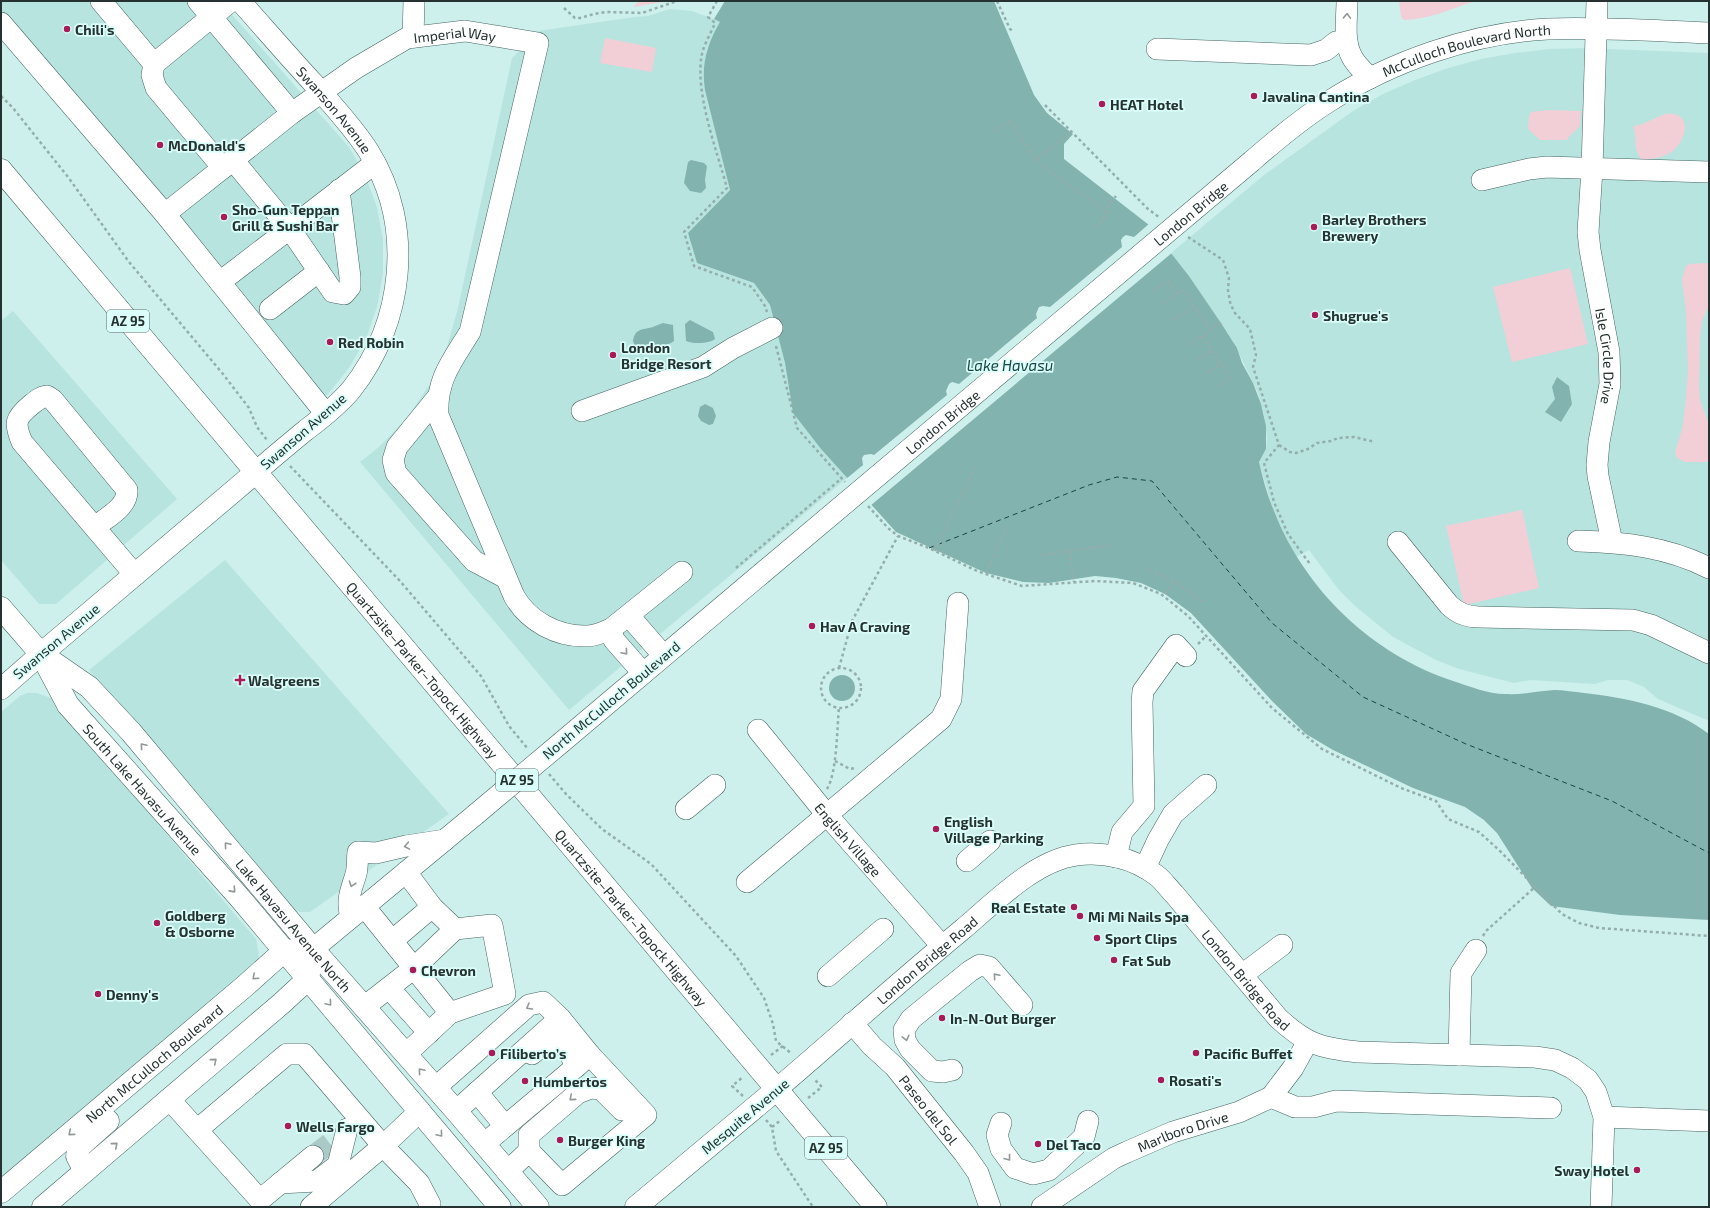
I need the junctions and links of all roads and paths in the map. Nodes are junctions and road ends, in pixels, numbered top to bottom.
1 (101, 1) edge
2 (198, 1) edge
3 (231, 1) edge
4 (240, 1) edge
5 (414, 1) edge
6 (676, 1) edge
7 (717, 1) edge
8 (998, 1) edge
9 (1347, 1) edge
10 (1597, 1) edge
11 (564, 8) dead end
12 (212, 17) junction
13 (1, 23) edge
14 (1596, 29) junction
15 (1014, 32) dead end
16 (1709, 33) edge
17 (413, 37) junction
18 (1336, 42) dead end
19 (1157, 49) dead end
20 (154, 64) junction
21 (1370, 78) junction
22 (322, 93) junction
23 (1, 96) edge
24 (1045, 105) dead end
25 (292, 113) junction
26 (993, 132) dead end
27 (1068, 135) dead end
28 (1037, 160) junction
29 (1252, 161) joint
30 (375, 163) junction
31 (228, 164) junction
32 (1592, 169) junction
33 (1, 170) edge
34 (1709, 172) edge
35 (1482, 180) dead end
36 (339, 190) junction
37 (1116, 196) dead end
38 (1105, 210) junction
39 (165, 214) junction
40 (1161, 218) dead end
41 (1096, 228) dead end
42 (290, 229) junction
43 (1186, 236) dead end
44 (320, 272) junction
45 (220, 282) junction
46 (1153, 291) dead end
47 (1177, 295) junction
48 (1162, 304) dead end
49 (1194, 306) junction
50 (270, 309) dead end
51 (1173, 320) dead end
52 (1221, 323) dead end
53 (772, 328) junction
54 (1210, 330) junction
55 (1202, 336) junction
56 (1188, 345) dead end
57 (1212, 350) junction
58 (1198, 360) dead end
59 (1221, 364) junction
60 (1207, 373) dead end
61 (1217, 387) dead end
62 (437, 398) junction
63 (582, 411) dead end
64 (326, 414) junction
65 (9, 430) edge
66 (1375, 442) dead end
67 (1279, 445) junction
68 (278, 453) junction
69 (975, 468) dead end
70 (255, 473) junction
71 (842, 478) junction
72 (847, 484) dead end
73 (867, 506) dead end
74 (1006, 526) dead end
75 (95, 527) junction
76 (898, 536) junction
77 (1578, 541) dead end
78 (1398, 542) dead end
79 (1612, 542) junction
80 (1112, 545) dead end
81 (935, 551) junction
82 (1069, 551) junction
83 (1041, 555) dead end
84 (1310, 564) dead end
85 (736, 568) dead end
86 (1709, 568) edge
87 (1149, 570) dead end
88 (682, 572) dead end
89 (986, 573) dead end
90 (762, 574) joint
91 (135, 575) junction
92 (506, 578) junction
93 (1174, 581) junction
94 (1074, 582) junction
95 (1165, 594) dead end
96 (958, 603) dead end
97 (1205, 603) dead end
98 (1, 608) edge
99 (629, 616) junction
100 (611, 630) junction
101 (1709, 653) edge
102 (42, 654) junction
103 (663, 655) junction
104 (1186, 656) dead end
105 (839, 668) junction
106 (643, 673) junction
107 (1, 688) edge
108 (839, 707) junction
109 (758, 730) dead end
110 (532, 754) dead end
111 (547, 771) dead end
112 (715, 785) dead end
113 (1206, 785) dead end
114 (822, 808) junction
115 (686, 809) dead end
116 (446, 840) junction
117 (990, 841) dead end
118 (1116, 857) junction
119 (966, 861) dead end
120 (1145, 868) junction
121 (406, 872) junction
122 (748, 882) dead end
123 (1535, 887) junction
124 (432, 907) junction
125 (358, 912) junction
126 (455, 929) junction
127 (883, 929) dead end
128 (1709, 936) edge
129 (392, 941) junction
130 (1282, 944) dead end
131 (942, 946) junction
132 (313, 949) junction
133 (1476, 950) joint
134 (295, 964) junction
135 (414, 968) junction
136 (1242, 975) junction
137 (828, 976) dead end
138 (389, 988) junction
139 (1022, 1005) dead end
140 (364, 1007) junction
141 (450, 1013) junction
142 (560, 1018) junction
143 (852, 1023) junction
144 (429, 1033) junction
145 (1308, 1041) junction
146 (783, 1046) dead end
147 (406, 1054) junction
148 (1459, 1055) junction
149 (583, 1061) junction
150 (952, 1070) dead end
151 (140, 1075) junction
152 (435, 1088) junction
153 (777, 1090) junction
154 (479, 1094) junction
155 (1271, 1097) junction
156 (169, 1099) junction
157 (1551, 1108) dead end
158 (420, 1111) junction
159 (456, 1111) junction
160 (1604, 1117) junction
161 (1088, 1121) dead end
162 (1709, 1121) edge
163 (1002, 1123) dead end
164 (354, 1124) junction
165 (634, 1124) junction
166 (505, 1126) junction
167 (772, 1127) dead end
168 (197, 1130) junction
169 (330, 1143) tunnel mouth
170 (484, 1144) junction
171 (383, 1146) junction
172 (530, 1151) junction
173 (313, 1156) tunnel mouth
174 (85, 1171) junction
175 (507, 1172) junction
176 (280, 1184) junction
177 (1, 1192) edge
178 (316, 1206) edge
179 (43, 1207) edge
180 (429, 1207) edge
181 (500, 1207) edge
182 (538, 1207) edge
183 (636, 1207) edge
184 (813, 1207) edge
185 (876, 1207) edge
186 (990, 1207) edge
187 (1042, 1207) edge
188 (1601, 1207) edge

1 - 20 street
2 - 12 street
3 - 12 street
4 - 22 street, Swanson Avenue
5 - 17 street
6 - 11 path
7 - 53 path
8 - 15 path
21 -> 9 street
10 - 14 street, Isle Circle Drive
12 - 20 street
12 - 25 street
13 - 39 street
14 - 16 street, McCulloch Boulevard North
14 - 21 street, McCulloch Boulevard North
14 - 32 street, Isle Circle Drive
17 - 22 street, Imperial Way
17 - 62 street, Imperial Way
18 - 19 street
20 - 31 street
21 - 29 street, McCulloch Boulevard North
22 - 25 street, Imperial Way
22 - 30 street, Swanson Avenue
23 - 68 path
24 - 40 path
25 - 31 street, Imperial Way
26 - 28 path
27 - 28 path
28 - 38 path
29 - 90 street, London Bridge, bridge
30 - 36 street
30 - 64 street, Swanson Avenue
31 - 39 street, Imperial Way
31 - 42 street
32 - 34 street
32 - 35 street
32 - 79 street, Isle Circle Drive
33 - 70 main road, Quartzsite–Parker–Topock Highway / AZ 95
36 - 42 street
36 - 44 street
37 - 38 path
38 - 41 path
39 - 45 street
42 - 44 street
42 - 45 street
43 - 67 path
44 - 50 street
45 - 64 street
46 - 47 path
47 - 48 path
47 - 49 path
49 - 51 path
49 - 54 path
52 - 54 path
53 - 63 street
53 - 71 path
54 - 55 path
55 - 56 path
55 - 57 path
57 - 58 path
57 - 59 path
59 - 60 path
59 - 61 path
62 - 92 street
62 - 92 street
64 - 68 street, Swanson Avenue
65 - 75 street
65 - 75 street
66 - 67 path
67 - 84 path
68 - 70 street, Swanson Avenue
68 - 110 path
69 - 81 path
70 - 91 main road, Swanson Avenue
70 - 153 main road, Quartzsite–Parker–Topock Highway / AZ 95
71 - 72 path
71 - 85 path
73 - 76 path
74 - 89 path
75 - 91 street
76 - 81 path
76 - 105 path
77 - 79 street
78 - 101 street
79 - 86 street
80 - 82 path
81 - 94 path
82 - 83 path
82 - 94 path
87 - 93 path
88 - 99 street
90 - 103 street, North McCulloch Boulevard
91 - 102 main road, Swanson Avenue
92 - 100 street
93 - 95 path
93 - 97 path
94 - 123 path
96 - 114 street
98 - 102 main road, South Lake Havasu Avenue
99 - 100 street
99 - 103 street
100 -> 106 street
102 - 107 street, Swanson Avenue
132 -> 102 main road, Lake Havasu Avenue North
102 -> 134 main road, South Lake Havasu Avenue
103 - 106 street, North McCulloch Boulevard
104 - 118 street
105 - 108 path
105 - 108 path
106 - 116 street, North McCulloch Boulevard, bridge
108 - 114 path
109 - 114 street, English Village
111 - 146 path
112 - 115 street
113 - 120 street
114 - 122 street
114 - 131 street, English Village
116 - 121 street, North McCulloch Boulevard
116 -> 125 street
117 - 119 street
118 - 120 street, London Bridge Road
118 - 131 street, London Bridge Road
120 - 136 street, London Bridge Road
121 - 124 street
121 - 125 street, North McCulloch Boulevard
123 - 128 path
123 - 133 path
124 - 126 street
124 - 129 street
125 - 129 street
125 - 132 street, North McCulloch Boulevard
126 - 135 street
126 - 141 street
127 - 137 street
129 - 135 street
130 - 136 street
131 - 143 street, London Bridge Road
132 - 134 main road
132 - 134 main road
132 - 140 main road, Lake Havasu Avenue North
133 - 148 street
134 -> 151 main road, North McCulloch Boulevard
156 -> 134 main road
134 -> 158 main road, Lake Havasu Avenue North
135 - 138 street
135 - 141 street
136 - 145 street, London Bridge Road
138 - 140 street
138 - 144 street
139 -> 150 street
140 - 147 main road, Lake Havasu Avenue North
141 - 144 street
142 - 149 street
142 -> 152 street
142 - 154 street
143 - 153 street, Mesquite Avenue
143 - 186 street, Paseo del Sol
144 - 147 street
145 - 148 street, London Bridge Road
145 - 155 street, Marlboro Drive
152 -> 147 main road, Lake Havasu Avenue North
148 - 160 street, London Bridge Road
149 - 154 street
149 - 165 street
149 - 166 street
151 - 174 main road
151 -> 177 main road, North McCulloch Boulevard
152 - 159 main road, Lake Havasu Avenue North
153 - 183 main road, Mesquite Avenue
153 - 185 main road, Quartzsite–Parker–Topock Highway / AZ 95
154 - 159 street
154 - 166 street
155 - 157 street
155 - 187 street, Marlboro Drive
156 - 168 street
174 -> 156 main road
158 - 171 street
158 -> 181 main road, Lake Havasu Avenue North
159 - 170 main road, Lake Havasu Avenue North
160 - 162 street
160 - 188 street, London Bridge Road
163 -> 161 street
164 - 168 street
164 - 169 street
164 - 171 street
164 - 176 street
165 - 172 street
165 -> 172 street
166 - 170 street
167 - 184 path
168 - 176 street
170 - 175 main road, Lake Havasu Avenue North
171 - 178 street
171 - 180 street
172 - 175 street
173 - 176 street
174 - 179 main road
175 - 182 main road, Lake Havasu Avenue North

